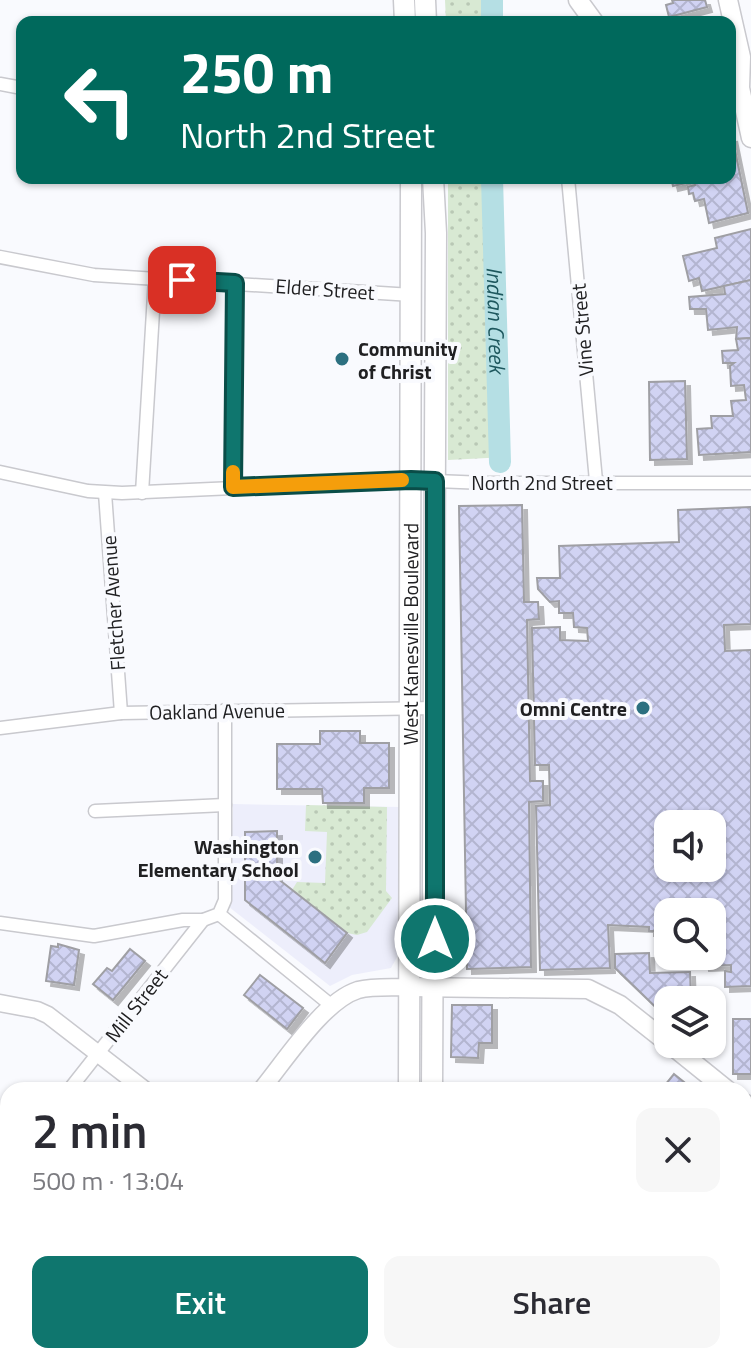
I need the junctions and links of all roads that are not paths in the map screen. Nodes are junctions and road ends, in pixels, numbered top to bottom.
1 (736, 35) edge
2 (741, 57) edge
3 (751, 74) edge
4 (751, 138) edge
5 (411, 184) edge
6 (433, 184) edge
7 (569, 184) edge
8 (0, 257) edge
9 (155, 278) junction
10 (235, 283) junction
11 (412, 295) junction
12 (0, 472) edge
13 (411, 480) junction
14 (435, 481) junction
15 (596, 481) junction
16 (751, 483) edge
17 (233, 487) junction
18 (105, 493) junction
19 (142, 493) junction
20 (410, 708) junction
21 (435, 708) junction
22 (225, 710) junction
23 (121, 713) junction
24 (0, 728) edge
25 (225, 805) junction
26 (95, 811) dead end
27 (219, 914) junction
28 (203, 920) junction
29 (0, 923) edge
30 (409, 987) junction
31 (432, 987) junction
32 (0, 1003) edge
33 (332, 1006) junction
34 (654, 1031) edge
35 (98, 1054) junction
36 (688, 1058) edge
37 (75, 1082) edge
38 (135, 1082) edge
39 (268, 1082) edge
40 (409, 1082) edge
41 (432, 1082) edge
42 (717, 1082) edge

1 - 2 main road
2 - 3 main road
2 - 4 main road
5 - 11 main road, West Kanesville Boulevard
6 - 14 main road, West Kanesville Boulevard
7 - 15 street, Vine Street
8 - 9 street, Elder Street
9 - 10 street, Elder Street
9 - 19 street
10 - 11 street, Elder Street
10 - 17 street
11 - 13 main road, West Kanesville Boulevard
12 - 18 street, North 2nd Street
13 - 14 street, North 2nd Street
13 - 17 street, North 2nd Street
13 - 20 main road, West Kanesville Boulevard
14 - 15 street, North 2nd Street
14 - 21 main road, West Kanesville Boulevard
15 - 16 street, North 2nd Street
17 - 19 street, North 2nd Street
18 - 19 street, North 2nd Street
18 - 23 street, Fletcher Avenue
20 - 21 street, Oakland Avenue
20 - 22 street, Oakland Avenue
20 - 30 main road, West Kanesville Boulevard
21 - 31 main road, West Kanesville Boulevard
22 - 23 street, Oakland Avenue
22 - 25 street
23 - 24 street, Oakland Avenue
25 - 26 street
25 - 27 street
27 - 28 street
27 - 33 street
28 - 29 street
28 - 35 street, Mill Street
30 - 31 main road
30 - 33 street
30 - 40 main road, West Kanesville Boulevard
31 - 34 main road
31 - 41 main road, West Kanesville Boulevard
32 - 35 street
33 - 39 street
35 - 37 street, Mill Street
35 - 38 street
36 - 42 main road

